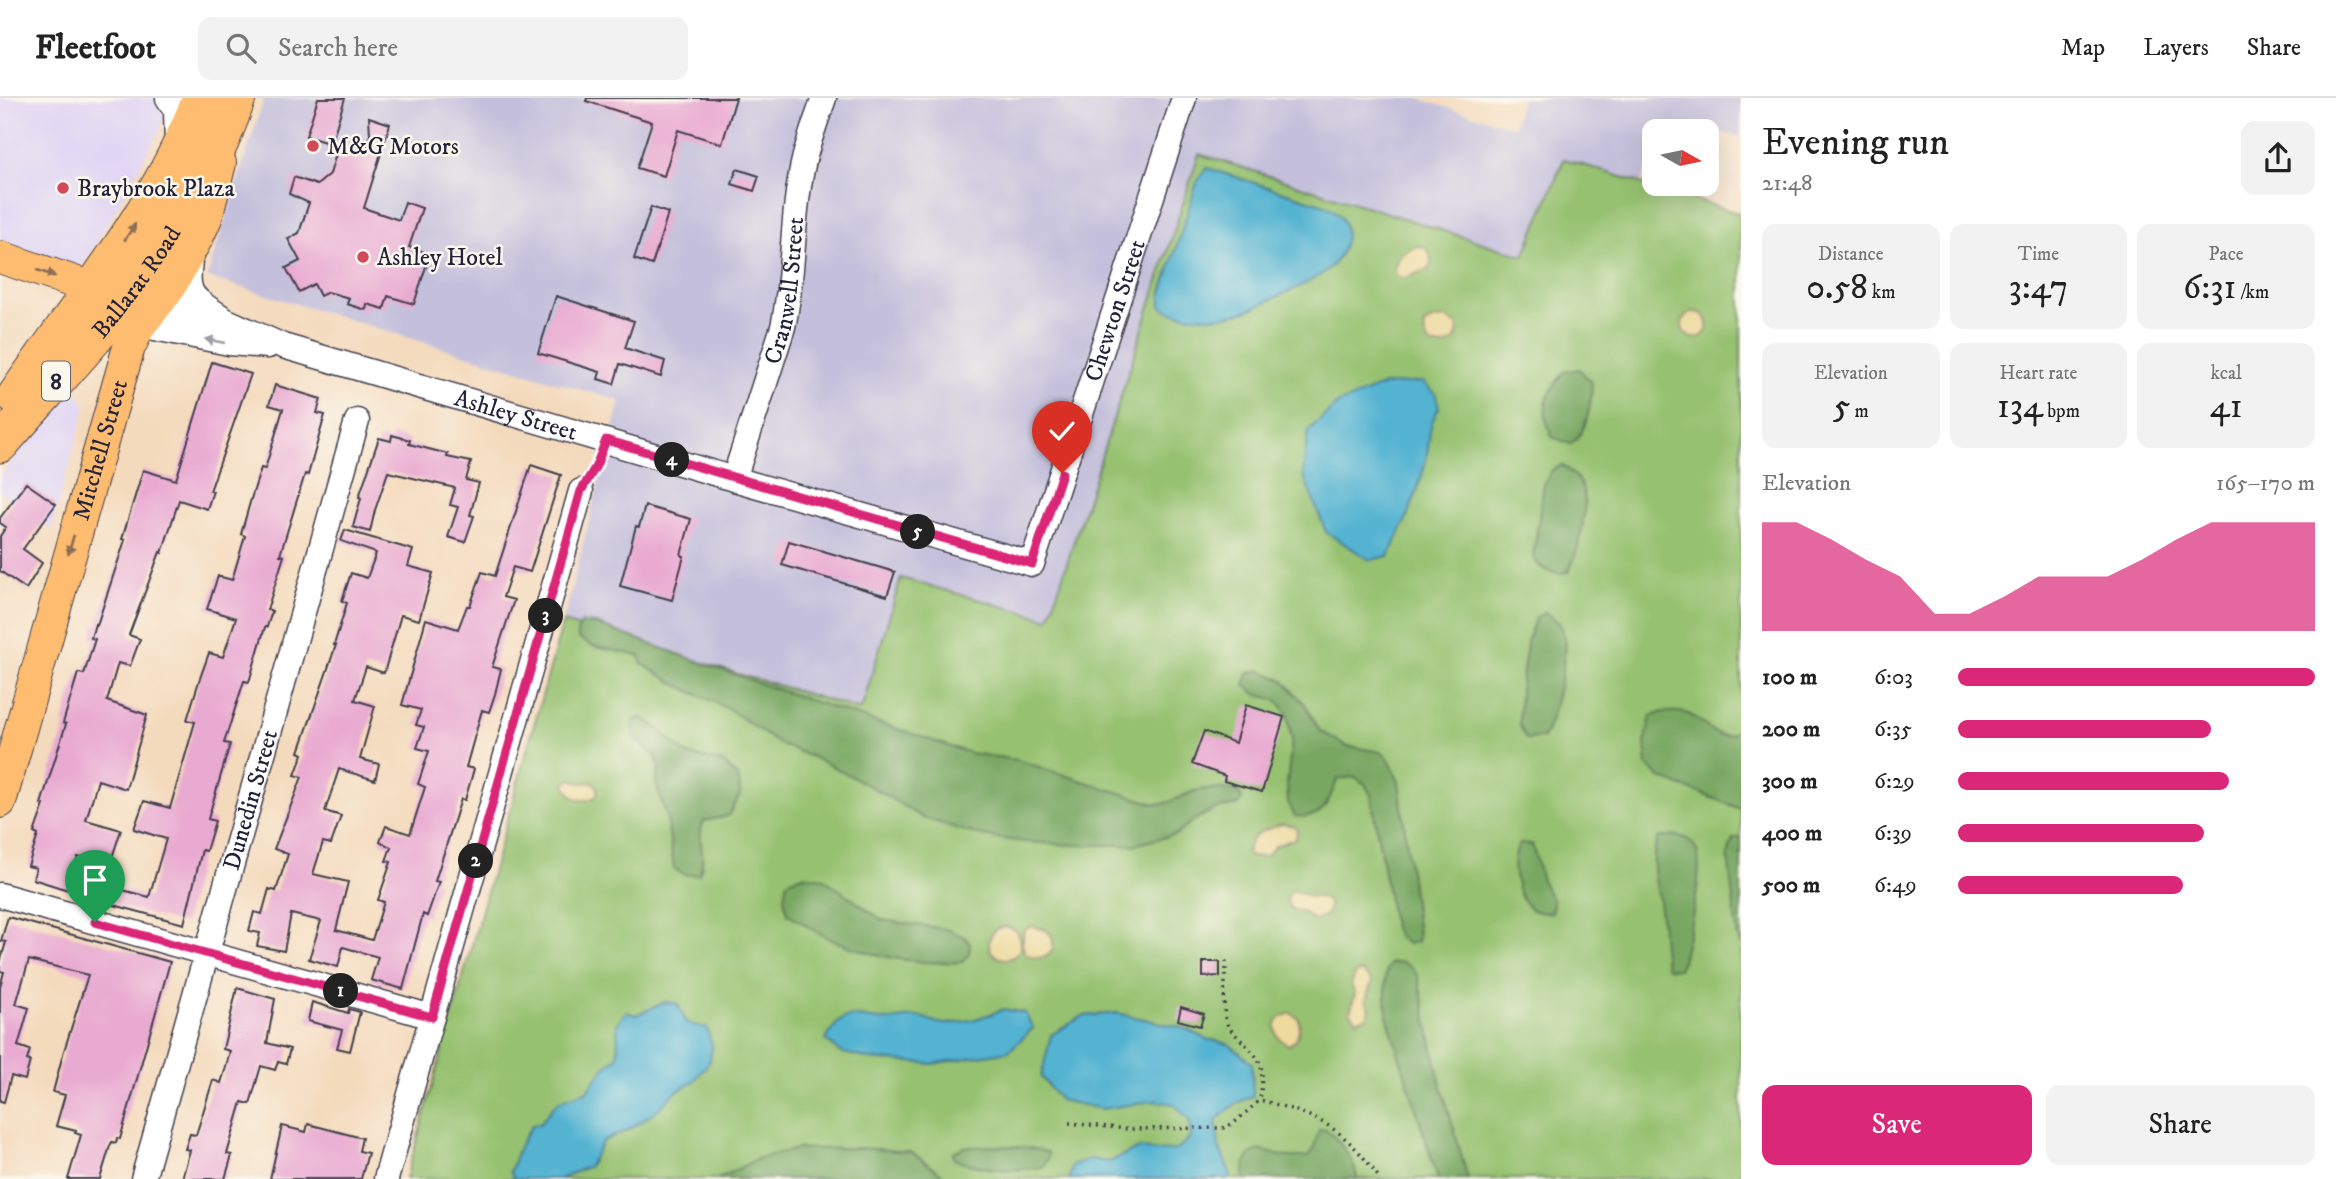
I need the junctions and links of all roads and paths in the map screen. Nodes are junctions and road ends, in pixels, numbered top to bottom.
1 (168, 98) edge
2 (824, 98) edge
3 (1184, 98) edge
4 (223, 103) edge
5 (178, 153) junction
6 (191, 251) junction
7 (0, 257) edge
8 (0, 280) edge
9 (117, 307) junction
10 (233, 324) junction
11 (283, 346) junction
12 (0, 421) edge
13 (357, 421) dead end
14 (606, 440) junction
15 (0, 444) edge
16 (734, 479) junction
17 (581, 491) joint
18 (1032, 564) joint
19 (0, 802) edge
20 (0, 895) edge
21 (206, 953) junction
22 (1226, 961) dead end
23 (432, 1017) junction
24 (1260, 1100) junction
25 (1069, 1123) dead end
26 (143, 1179) edge
27 (386, 1179) edge
28 (1380, 1179) edge

1 - 5 street
2 - 16 street, Cranwell Street
3 - 18 street, Chewton Street
4 - 5 highway, Ballarat Road / 8
4 - 6 main road, Mitchell Street
4 - 9 highway, Ballarat Road / 8
9 -> 5 highway, Ballarat Road / 8
6 - 9 main road, Mitchell Street
6 - 10 street
7 -> 9 main road, Ashley Street
8 - 9 main road, Ashley Street
9 - 10 street, Ashley Street
11 -> 9 street, Ashley Street
9 - 12 highway, Ballarat Road / 8
9 - 15 highway, Ballarat Road / 8
9 -> 19 main road, Mitchell Street
10 - 11 street, Ashley Street
11 - 14 street, Ashley Street
13 - 21 street, Dunedin Street
14 - 16 street, Ashley Street
14 - 17 path
16 - 18 street, Ashley Street
17 - 23 street
20 - 21 street
21 - 23 street
21 - 26 street, Dunedin Street
22 - 24 path
23 - 27 street
24 - 25 path
24 - 28 path

